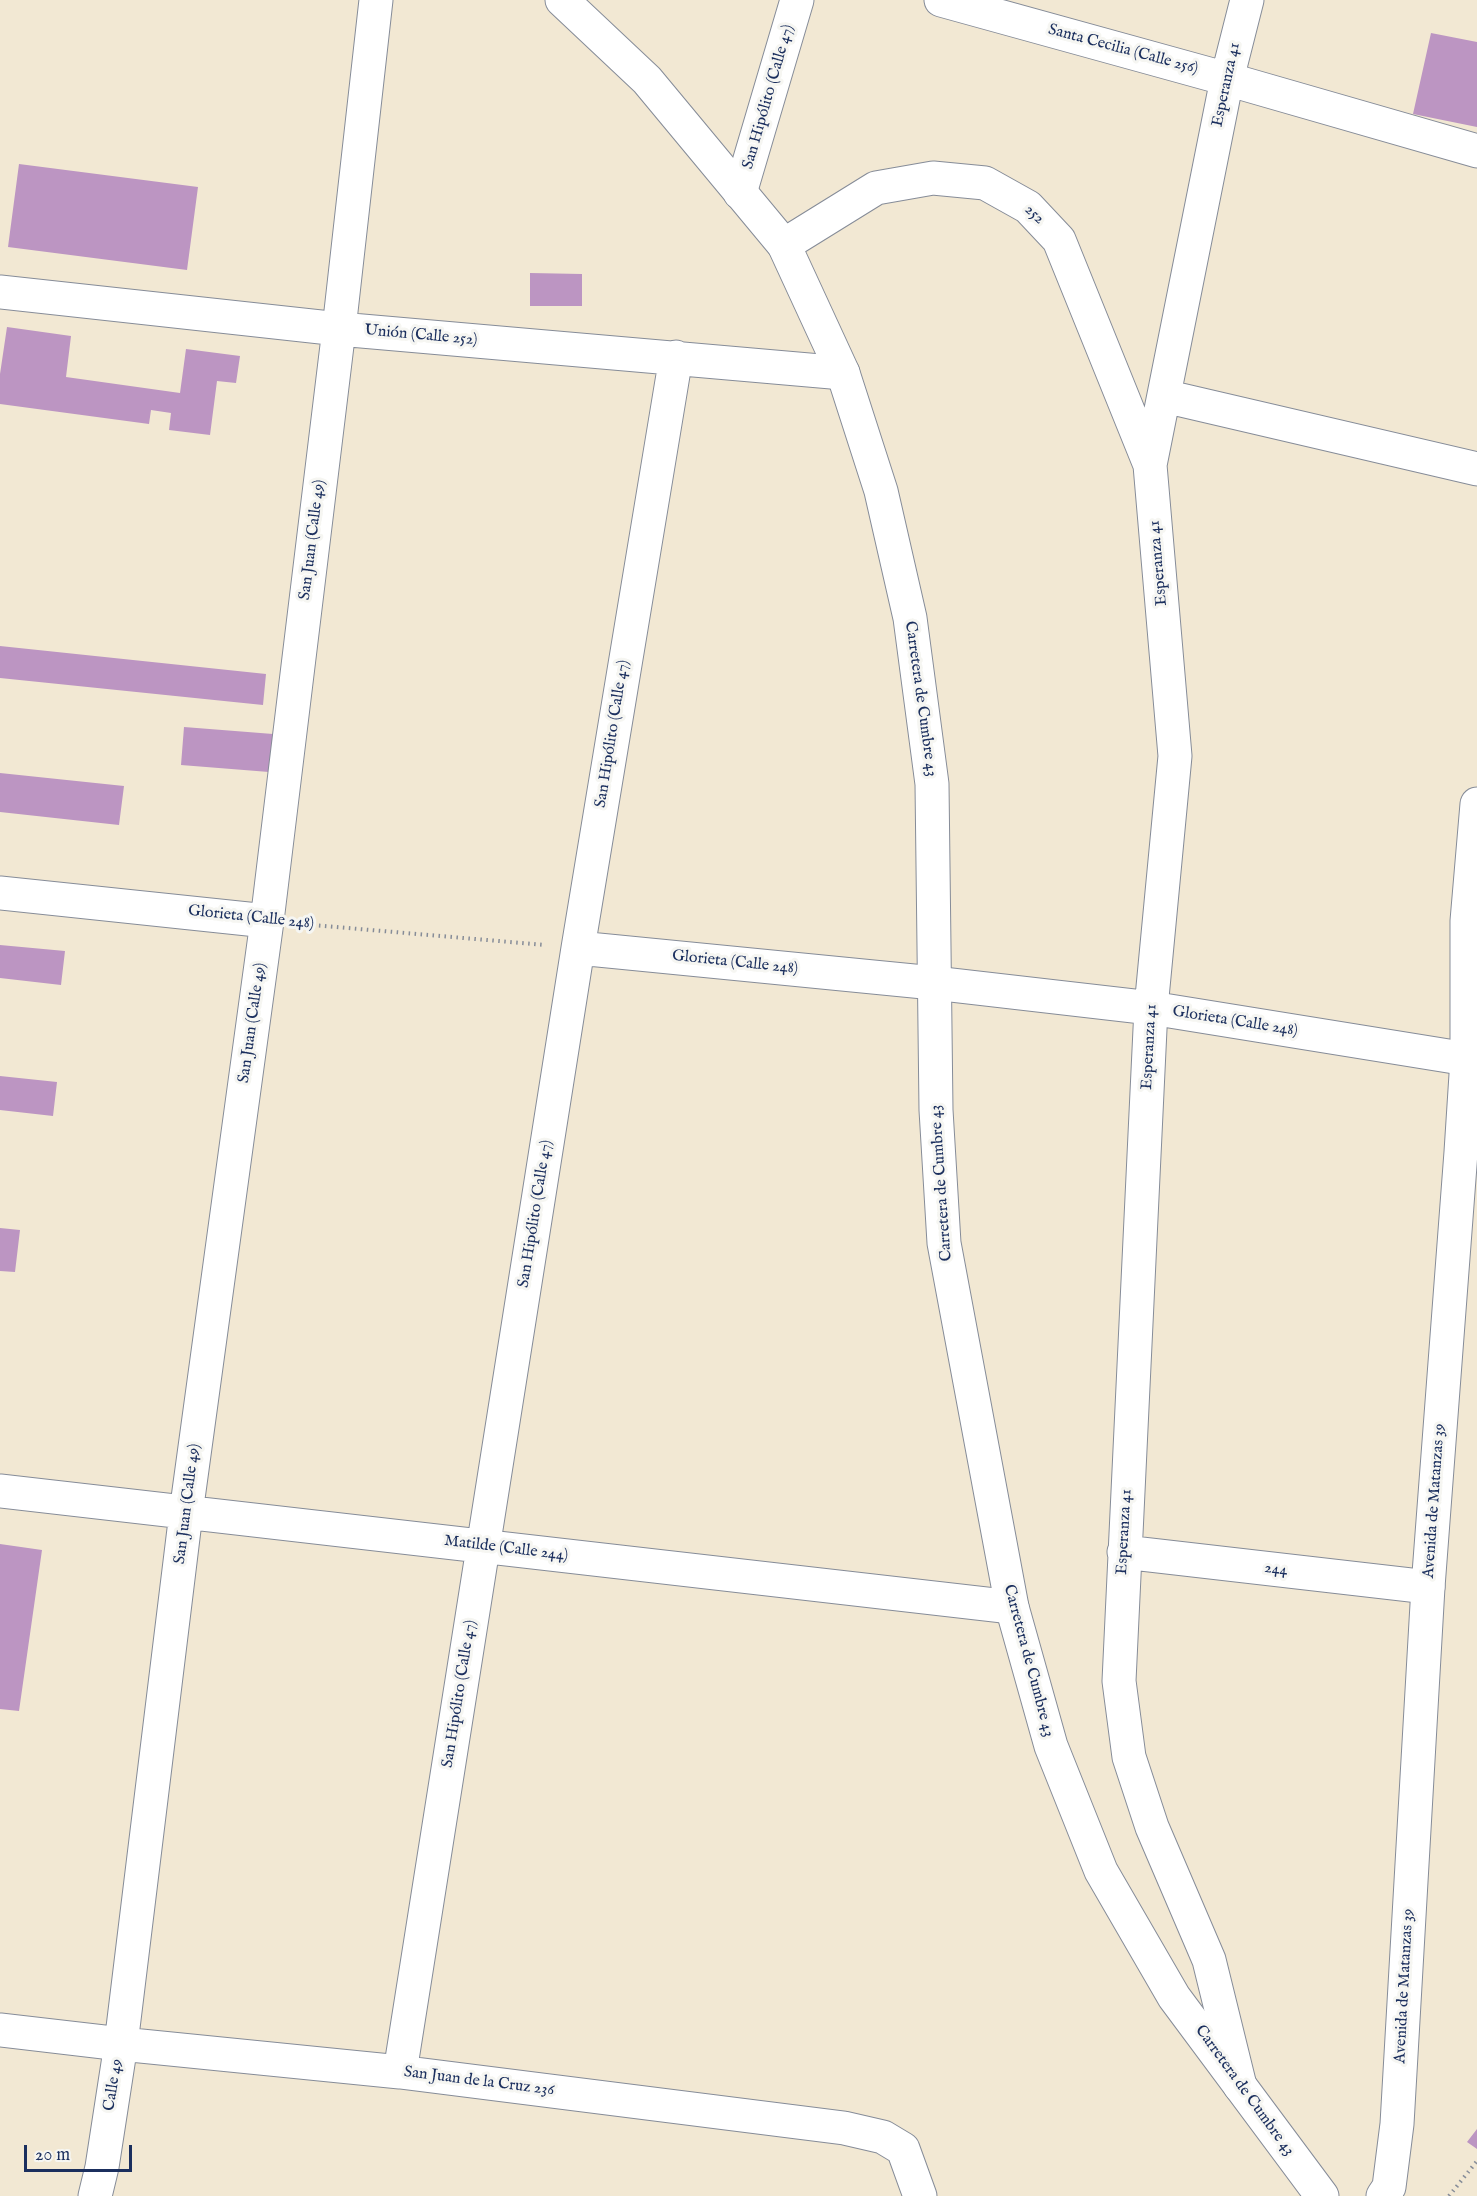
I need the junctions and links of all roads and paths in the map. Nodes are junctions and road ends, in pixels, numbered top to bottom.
1 (376, 0) edge
2 (562, 0) edge
3 (797, 0) edge
4 (941, 0) edge
5 (1247, 0) edge
6 (1227, 79) junction
7 (1477, 151) edge
8 (740, 193) junction
9 (784, 245) junction
10 (0, 292) edge
11 (339, 329) junction
12 (676, 357) junction
13 (843, 374) junction
14 (1164, 396) junction
15 (1150, 465) junction
16 (1477, 469) edge
17 (1477, 804) edge
18 (0, 893) edge
19 (267, 921) junction
20 (1472, 925) edge
21 (578, 948) junction
22 (934, 983) junction
23 (1151, 1008) junction
24 (1467, 1059) junction
25 (0, 1491) edge
26 (186, 1512) junction
27 (484, 1546) junction
28 (1124, 1552) junction
29 (1428, 1587) junction
30 (1012, 1607) junction
31 (0, 2030) edge
32 (121, 2044) junction
33 (400, 2072) junction
34 (1240, 2086) junction
35 (1477, 2161) edge
36 (95, 2196) edge
37 (920, 2196) edge
38 (1322, 2196) edge
39 (1383, 2196) edge
40 (1449, 2196) edge

1 - 11 street, San Juan (Calle 49)
2 - 8 street, Carretera de Cumbre 43
3 - 8 street, San Hipólito (Calle 47)
4 - 6 street, Santa Cecilia (Calle 256)
5 - 6 street, Esperanza 41
6 - 7 street, Santa Cecilia (Calle 256)
6 - 14 street, Esperanza 41
8 - 9 street, Carretera de Cumbre 43
9 - 13 street, Carretera de Cumbre 43
9 - 15 street, 252
10 - 11 street, Unión (Calle 252)
11 - 12 street, Unión (Calle 252)
11 - 19 street, San Juan (Calle 49)
12 - 13 street, Unión (Calle 252)
12 - 21 street, San Hipólito (Calle 47)
13 - 22 street, Carretera de Cumbre 43
14 - 15 street, Esperanza 41
14 - 16 street
15 - 23 street, Esperanza 41
17 - 20 street, Avenida de Matanzas 39
18 - 19 street, Glorieta (Calle 248)
19 - 21 path, Glorieta (Calle 248)
19 - 26 street, San Juan (Calle 49)
20 - 24 street, Avenida de Matanzas 39
21 - 22 street, Glorieta (Calle 248)
21 - 27 street, San Hipólito (Calle 47)
22 - 23 street, Glorieta (Calle 248)
22 - 30 street, Carretera de Cumbre 43
23 - 24 street, Glorieta (Calle 248)
23 - 28 street, Esperanza 41
24 - 29 street, Avenida de Matanzas 39
25 - 26 street, Matilde (Calle 244)
26 - 27 street, Matilde (Calle 244)
26 - 32 street, San Juan (Calle 49)
27 - 30 street, Matilde (Calle 244)
27 - 33 street, San Hipólito (Calle 47)
28 - 29 street, 244
28 - 34 street, Esperanza 41
29 - 39 street, Avenida de Matanzas 39
30 - 34 street, Carretera de Cumbre 43
31 - 32 street, San Juan de la Cruz 236
32 - 33 street, San Juan de la Cruz 236
32 - 36 street, Calle 49
33 - 37 street, San Juan de la Cruz 236
34 - 38 street, Carretera de Cumbre 43
35 - 40 path

